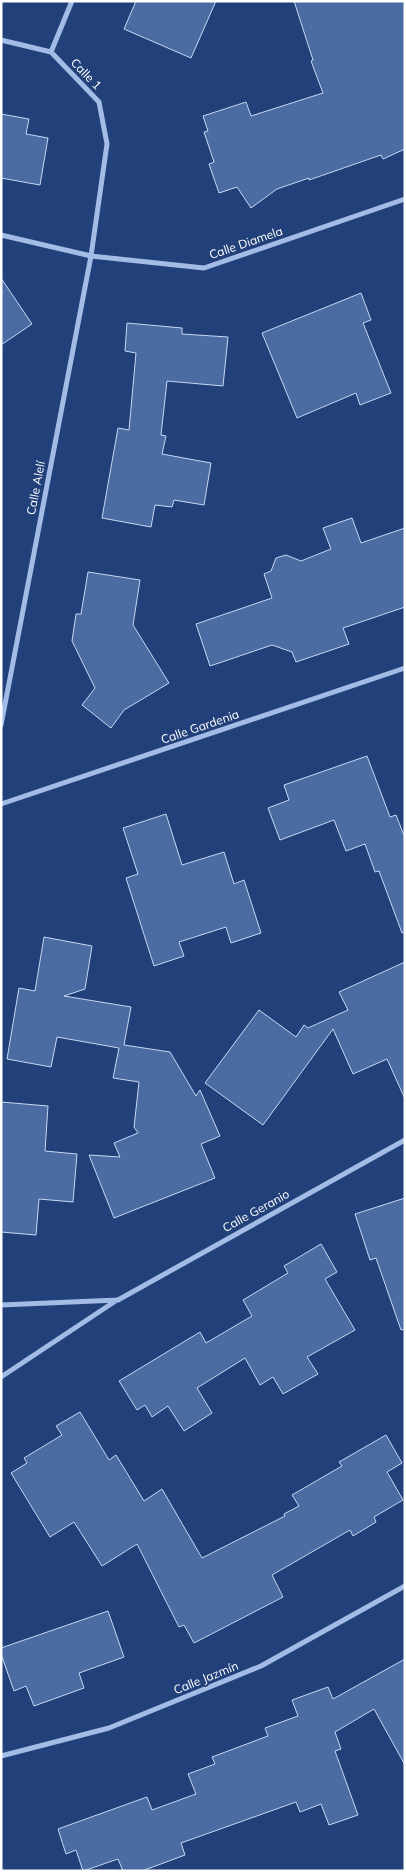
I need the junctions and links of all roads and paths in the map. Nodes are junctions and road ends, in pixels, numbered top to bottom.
1 (72, 1) edge
2 (1, 40) edge
3 (51, 52) junction
4 (405, 199) edge
5 (1, 235) edge
6 (90, 256) junction
7 (405, 668) edge
8 (1, 725) edge
9 (1, 804) edge
10 (405, 1140) edge
11 (118, 1300) junction
12 (1, 1305) edge
13 (1, 1377) edge
14 (405, 1586) edge
15 (1, 1756) edge

1 - 3 street
2 - 3 street
3 - 6 street, Calle 1
4 - 6 street, Calle Diamela
5 - 6 street, Calle Diamela
6 - 8 street, Calle Alelí
7 - 9 street, Calle Gardenia
10 - 11 street, Calle Geranio
11 - 12 street, Calle Geranio
11 - 13 street, Calle Geranio
14 - 15 street, Calle Jazmín

